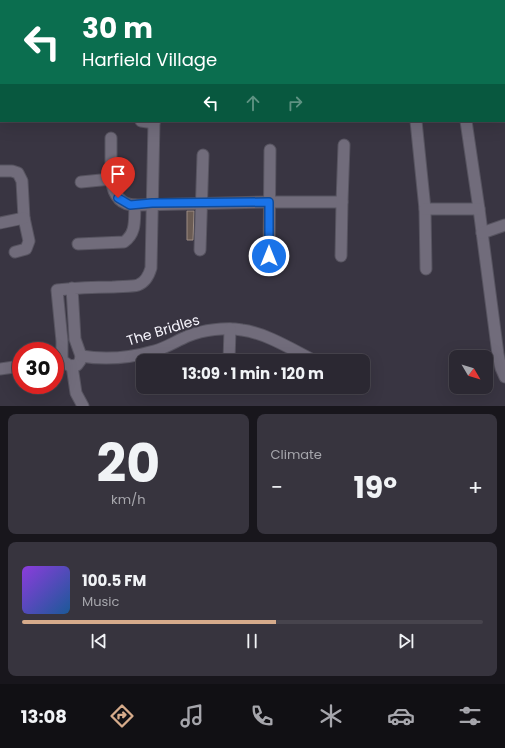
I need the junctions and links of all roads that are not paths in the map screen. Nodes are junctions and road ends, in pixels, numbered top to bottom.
1 (154, 122) edge
2 (416, 122) edge
3 (466, 122) edge
4 (111, 138) dead end
5 (344, 145) dead end
6 (270, 150) dead end
7 (203, 155) dead end
8 (0, 171) edge
9 (111, 179) junction
10 (81, 182) dead end
11 (269, 202) junction
12 (342, 202) junction
13 (152, 203) junction
14 (202, 203) junction
15 (135, 205) junction
16 (479, 209) junction
17 (425, 210) junction
18 (24, 218) junction
19 (0, 223) edge
20 (505, 225) edge
21 (482, 233) junction
22 (78, 244) dead end
23 (200, 250) dead end
24 (15, 252) dead end
25 (269, 256) dead end
26 (341, 256) dead end
27 (426, 270) dead end
28 (72, 288) junction
29 (230, 329) junction
30 (62, 342) edge
31 (229, 354) edge
32 (300, 354) edge
33 (81, 356) junction
34 (64, 362) edge
35 (72, 366) junction
36 (12, 367) edge
37 (0, 369) edge
38 (505, 377) edge
39 (83, 406) edge

1 - 13 street
2 - 17 street
3 - 16 street
4 - 9 street
5 - 12 street
6 - 11 street
7 - 14 street
8 - 18 street
9 - 10 street
9 - 15 street
11 - 12 street
11 - 14 street
11 - 25 street
12 - 26 street
13 - 14 street
13 - 15 street
13 - 28 street
14 - 23 street
15 - 22 street
16 - 17 street
16 - 21 street
17 - 27 street
18 - 19 street
18 - 24 street
20 - 21 street
21 - 38 street
28 - 30 street
28 - 33 street
29 - 31 street
29 - 32 street, The Bridles
29 - 33 street, The Bridles
33 - 35 street
34 - 35 street
35 - 39 street
36 - 37 street

